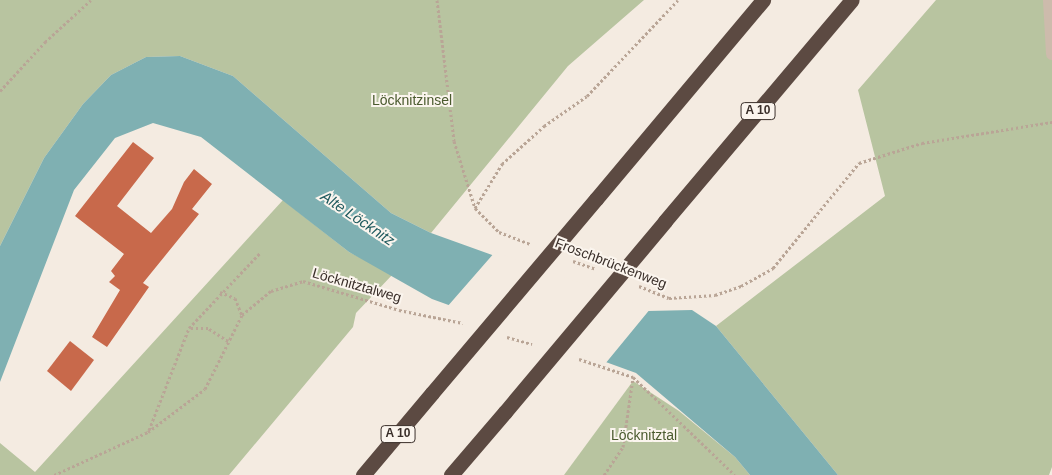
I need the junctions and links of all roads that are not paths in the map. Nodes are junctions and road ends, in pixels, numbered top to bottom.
1 (763, 0) edge
2 (852, 0) edge
3 (1049, 0) edge
4 (1052, 54) edge
5 (363, 475) edge
6 (451, 475) edge

1 - 5 highway, A 10, bridge
2 - 6 highway, A 10, bridge
3 - 4 lane

